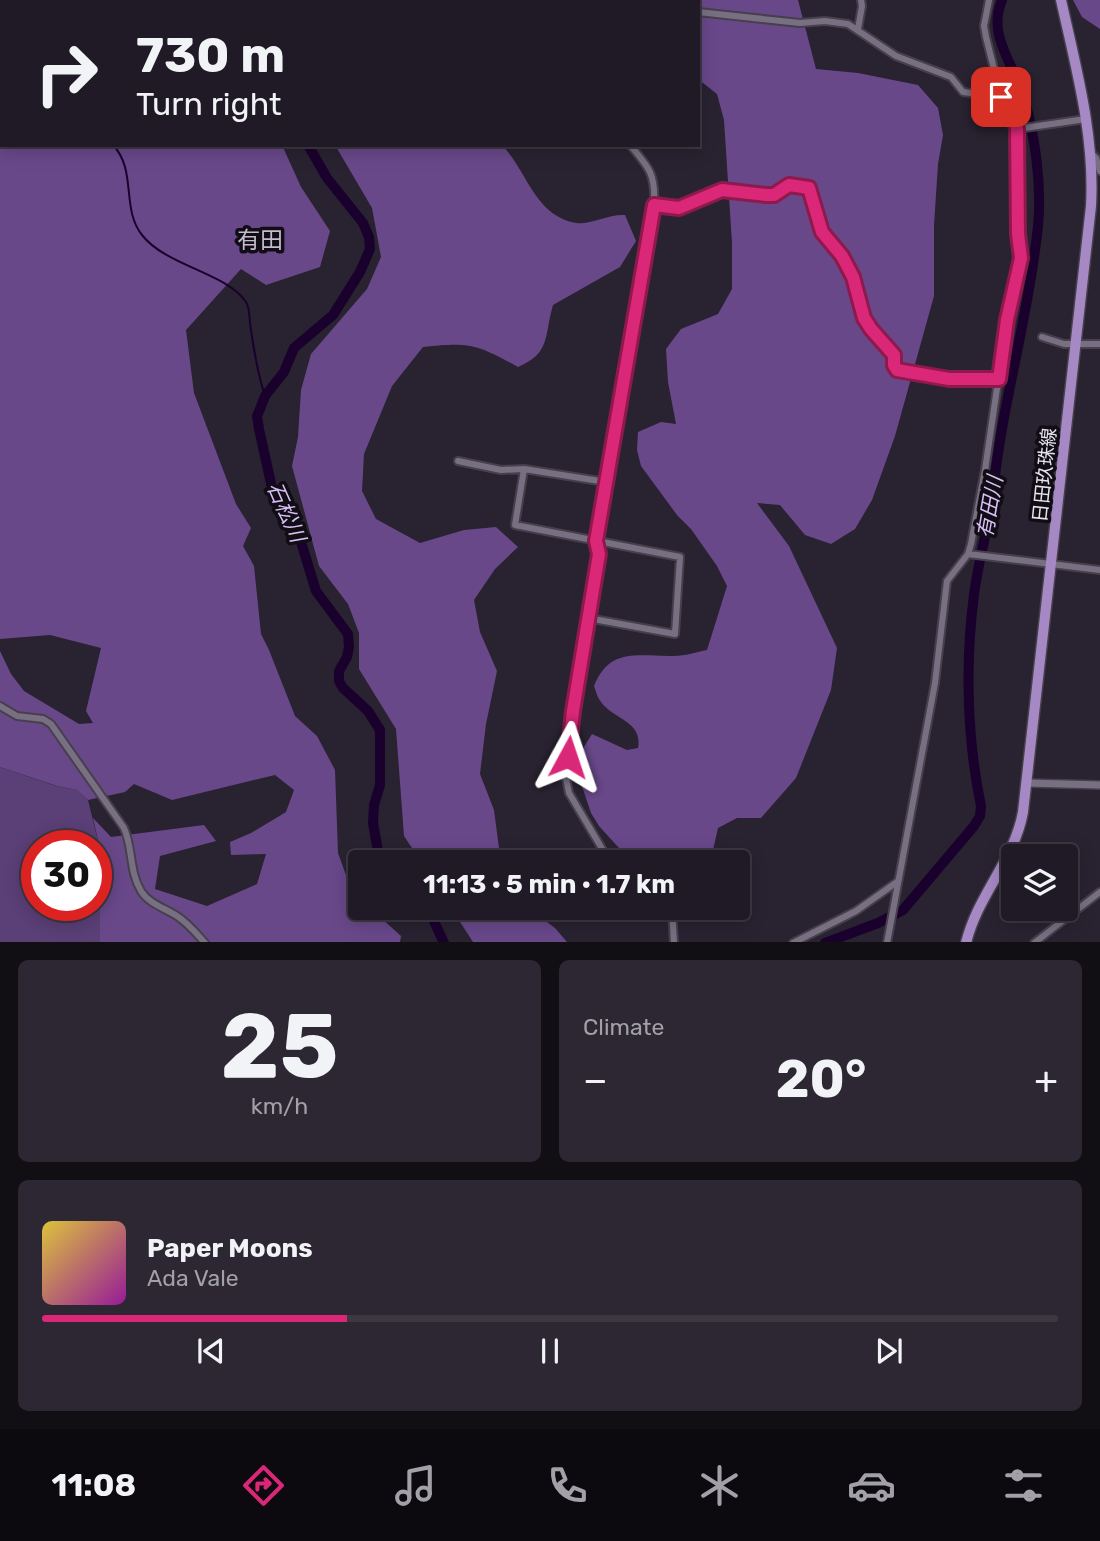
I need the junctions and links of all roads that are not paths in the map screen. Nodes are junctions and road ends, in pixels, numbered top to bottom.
1 (989, 0) edge
2 (1062, 0) edge
3 (863, 2) edge
4 (700, 12) edge
5 (858, 29) junction
6 (1001, 97) junction
7 (1086, 119) junction
8 (1017, 129) junction
9 (632, 147) edge
10 (1091, 153) junction
11 (1100, 171) edge
12 (654, 205) junction
13 (1042, 337) dead end
14 (1100, 344) edge
15 (1076, 345) junction
16 (999, 379) junction
17 (458, 461) dead end
18 (524, 469) junction
19 (606, 482) junction
20 (596, 541) junction
21 (968, 554) junction
22 (1052, 566) junction
23 (1100, 570) edge
24 (587, 618) junction
25 (0, 706) edge
26 (1028, 783) junction
27 (1100, 785) edge
28 (603, 850) edge
29 (896, 884) junction
30 (1100, 892) edge
31 (673, 920) edge
32 (204, 942) edge
33 (674, 942) edge
34 (795, 942) edge
35 (887, 942) edge
36 (966, 942) edge
37 (1035, 942) edge

1 - 6 street
2 - 7 main road, 日田玖珠線
3 - 5 street
4 - 5 street
5 - 6 street
6 - 8 street
7 - 8 street
7 - 10 main road, 日田玖珠線
8 - 16 street
9 - 12 street
10 - 11 street
10 - 15 main road, 日田玖珠線
12 - 16 street
12 - 19 street
13 - 15 street
14 - 15 street
15 - 22 main road, 日田玖珠線
16 - 21 street
17 - 18 street
18 - 19 street
18 - 20 street
19 - 20 street
20 - 24 street
20 - 24 street
21 - 22 street
21 - 29 street
22 - 23 street
22 - 26 main road, 日田玖珠線
24 - 28 street
25 - 32 street
26 - 27 street
26 - 36 main road, 日田玖珠線
29 - 34 street
29 - 35 street
30 - 37 street
31 - 33 street

